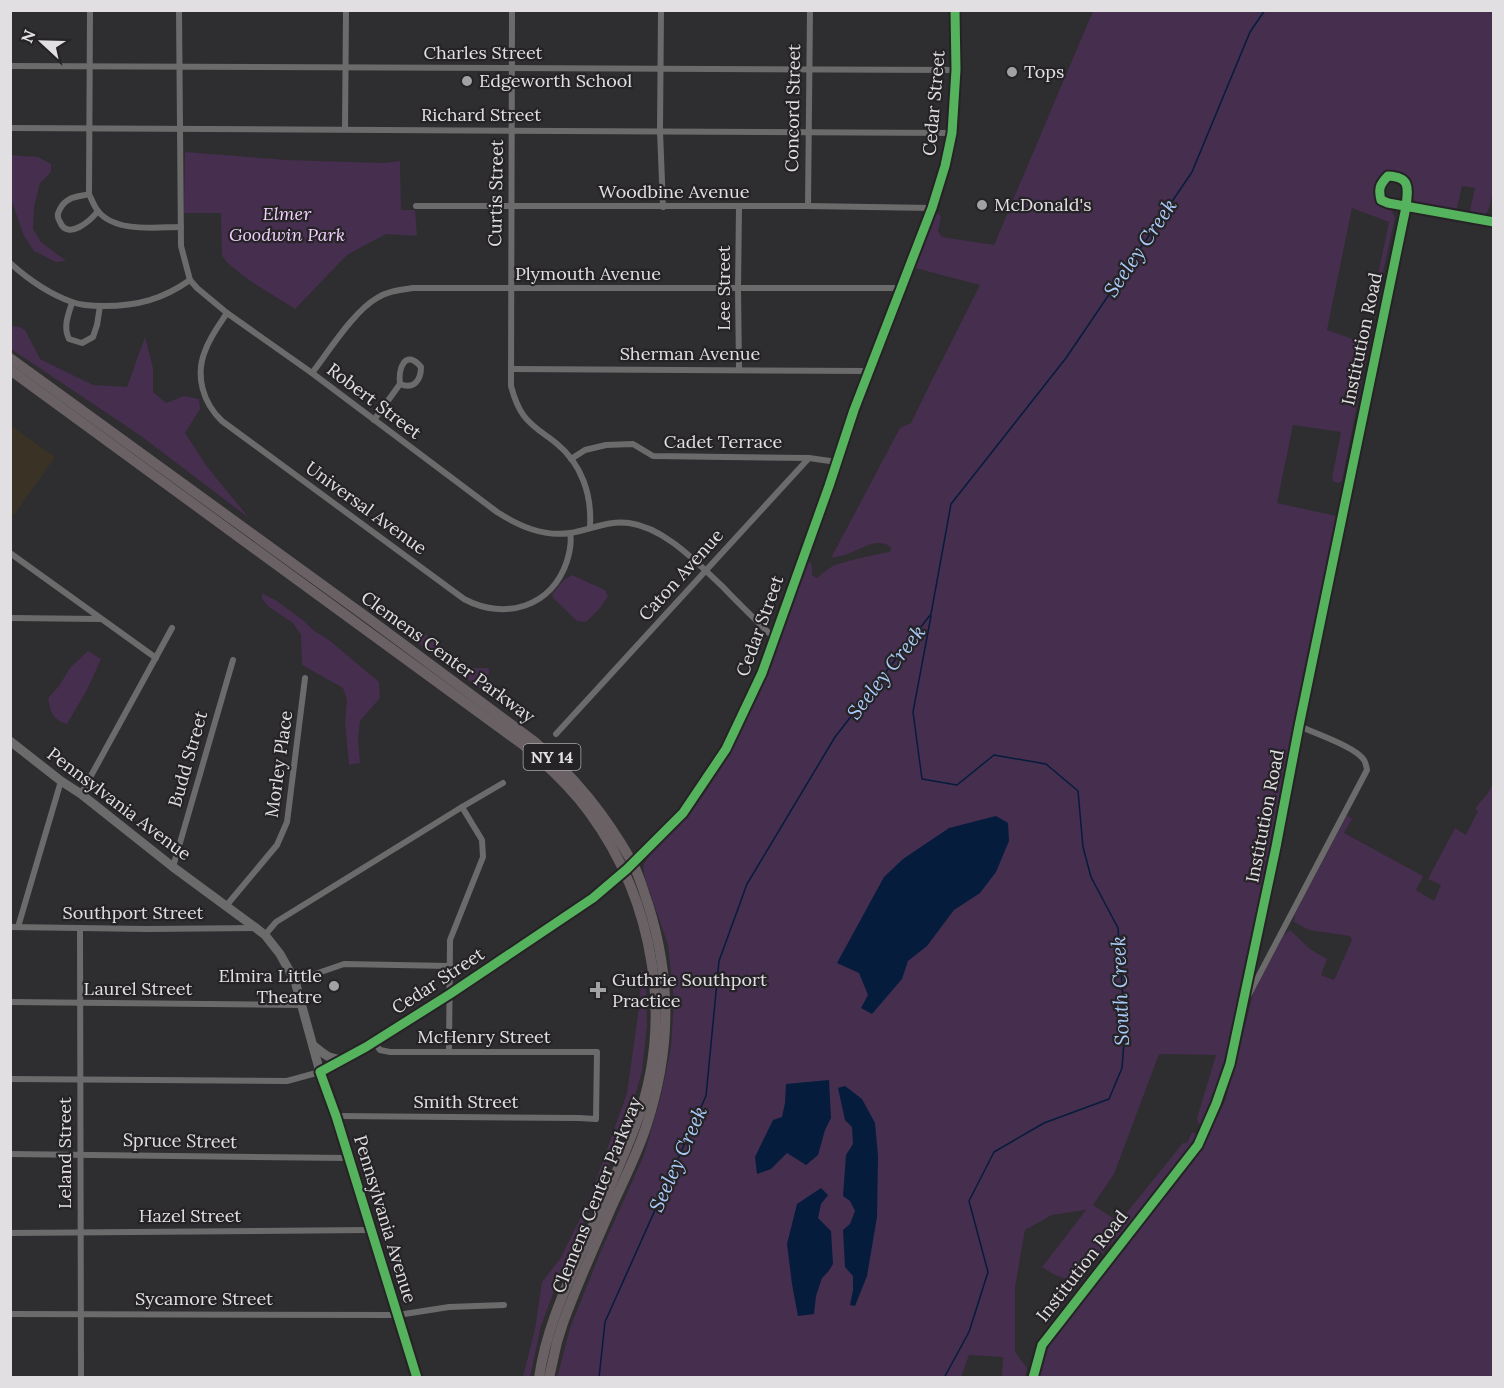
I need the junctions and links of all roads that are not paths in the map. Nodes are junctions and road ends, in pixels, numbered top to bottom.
1 (90, 10) edge
2 (179, 10) edge
3 (346, 10) edge
4 (512, 10) edge
5 (661, 10) edge
6 (810, 10) edge
7 (955, 10) edge
8 (10, 66) edge
9 (90, 66) junction
10 (180, 66) junction
11 (345, 67) junction
12 (512, 68) junction
13 (661, 69) junction
14 (808, 70) junction
15 (956, 70) junction
16 (10, 128) edge
17 (90, 129) junction
18 (180, 129) junction
19 (345, 129) junction
20 (512, 131) junction
21 (660, 131) junction
22 (808, 132) junction
23 (952, 133) junction
24 (89, 194) junction
25 (416, 206) dead end
26 (511, 206) junction
27 (808, 206) junction
28 (663, 207) junction
29 (739, 207) junction
30 (1406, 207) junction
31 (932, 208) junction
32 (98, 211) junction
33 (1494, 222) edge
34 (181, 226) junction
35 (10, 263) edge
36 (190, 280) junction
37 (902, 288) junction
38 (510, 289) junction
39 (738, 289) junction
40 (72, 303) junction
41 (100, 306) junction
42 (227, 313) junction
43 (10, 358) edge
44 (511, 369) junction
45 (739, 369) junction
46 (10, 370) edge
47 (870, 371) junction
48 (312, 373) junction
49 (400, 384) junction
50 (374, 420) junction
51 (809, 458) junction
52 (571, 459) junction
53 (837, 462) junction
54 (590, 527) junction
55 (570, 533) junction
56 (10, 553) edge
57 (705, 570) junction
58 (10, 618) edge
59 (100, 619) junction
60 (172, 628) dead end
61 (774, 638) junction
62 (156, 658) junction
63 (232, 660) dead end
64 (305, 678) dead end
65 (1299, 726) junction
66 (556, 734) dead end
67 (10, 741) edge
68 (61, 781) junction
69 (503, 783) dead end
70 (81, 794) junction
71 (462, 807) junction
72 (173, 867) junction
73 (628, 868) junction
74 (226, 906) junction
75 (10, 927) edge
76 (18, 927) junction
77 (80, 928) junction
78 (256, 928) junction
79 (265, 935) junction
80 (450, 966) junction
81 (295, 981) junction
82 (450, 993) junction
83 (10, 1002) edge
84 (79, 1004) junction
85 (302, 1005) junction
86 (1243, 1006) junction
87 (374, 1042) junction
88 (313, 1045) junction
89 (449, 1052) junction
90 (344, 1060) junction
91 (320, 1072) junction
92 (10, 1079) edge
93 (80, 1081) junction
94 (336, 1116) junction
95 (596, 1119) joint
96 (10, 1154) edge
97 (80, 1155) junction
98 (348, 1158) junction
99 (370, 1230) junction
100 (80, 1232) junction
101 (10, 1233) edge
102 (504, 1305) dead end
103 (81, 1313) junction
104 (10, 1314) edge
105 (398, 1315) junction
106 (81, 1377) edge
107 (417, 1377) edge
108 (539, 1377) edge
109 (549, 1377) edge
110 (1033, 1377) edge

1 - 9 street
2 - 10 street
3 - 11 street
4 - 12 street, Curtis Street
5 - 13 street
6 - 14 street, Concord Street
7 - 15 main road, Cedar Street
8 - 9 street, Charles Street
9 - 10 street, Charles Street
9 - 17 street
10 - 11 street, Charles Street
10 - 18 street
11 - 12 street, Charles Street
11 - 19 street
12 - 13 street, Charles Street
12 - 20 street, Curtis Street
13 - 14 street, Charles Street
13 - 21 street
14 - 15 street, Charles Street
14 - 22 street, Concord Street
15 - 23 main road, Cedar Street
16 - 17 street, Richard Street
17 - 18 street, Richard Street
17 - 24 street
18 - 19 street, Richard Street
18 - 34 street
19 - 20 street, Richard Street
20 - 21 street, Richard Street
20 - 26 street, Curtis Street
21 - 22 street, Richard Street
21 - 28 street
22 - 23 street, Richard Street
22 - 27 street, Concord Street
23 - 31 main road, Cedar Street
24 - 32 street
24 - 32 street
25 - 26 street, Woodbine Avenue
26 - 28 street, Woodbine Avenue
26 - 38 street, Curtis Street
27 - 29 street, Woodbine Avenue
27 - 31 street, Woodbine Avenue
28 - 29 street, Woodbine Avenue
29 - 39 street, Lee Street
30 - 30 street, Institution Road
30 - 33 street, Institution Road
30 - 65 street, Institution Road
31 - 37 main road, Cedar Street
32 - 34 street
34 - 36 street
35 - 40 street
36 - 41 street
36 - 42 street, Robert Street
37 - 39 street, Plymouth Avenue
37 - 47 main road, Cedar Street
38 - 39 street, Plymouth Avenue
38 - 44 street, Curtis Street
38 - 48 street, Plymouth Avenue
39 - 45 street, Lee Street
40 - 41 street
40 - 41 street
42 - 48 street, Robert Street
42 - 55 street, Universal Avenue
43 - 73 main road, Clemens Center Parkway / NY 14
44 - 45 street, Sherman Avenue
44 - 52 street, Curtis Street
45 - 47 street, Sherman Avenue
46 - 73 main road, Clemens Center Parkway / NY 14
47 - 53 main road, Cedar Street
48 - 50 street, Robert Street
49 - 49 street
49 - 50 street
50 - 55 street, Robert Street
51 - 52 street, Cadet Terrace
51 - 53 street
51 - 57 street, Caton Avenue
52 - 54 street, Curtis Street
53 - 61 main road, Cedar Street
54 - 55 street, Robert Street
54 - 57 street, Robert Street
56 - 59 street
57 - 61 street, Robert Street
57 - 66 street, Caton Avenue
58 - 59 street
59 - 62 street
60 - 62 street
61 - 73 main road, Cedar Street
62 - 70 street
63 - 72 street, Budd Street
64 - 74 street, Morley Place
65 - 86 street, Institution Road
65 - 86 street
67 - 68 main road, Pennsylvania Avenue
68 - 70 main road, Pennsylvania Avenue
68 - 76 street
69 - 71 street
70 - 72 main road, Pennsylvania Avenue
71 - 79 street
71 - 80 street
72 - 74 main road, Pennsylvania Avenue
73 - 82 main road, Cedar Street
73 - 108 main road, Clemens Center Parkway / NY 14
73 - 109 main road, Clemens Center Parkway / NY 14
74 - 78 main road, Pennsylvania Avenue
75 - 76 street, Southport Street
76 - 77 street, Southport Street
77 - 78 street, Southport Street
77 - 84 street, Leland Street
78 - 79 main road, Pennsylvania Avenue
79 - 81 main road, Pennsylvania Avenue
80 - 81 street
80 - 82 street
81 - 85 main road, Pennsylvania Avenue
82 - 87 main road, Cedar Street
82 - 89 street
83 - 84 street, Laurel Street
84 - 85 street, Laurel Street
84 - 93 street, Leland Street
85 - 88 main road, Pennsylvania Avenue
86 - 110 street, Institution Road
87 - 89 street, McHenry Street
87 - 90 main road, Cedar Street
88 - 90 main road
88 - 91 main road, Pennsylvania Avenue
89 - 95 street, McHenry Street
90 - 91 main road, Cedar Street
91 - 93 street, Cedar Street
91 - 94 main road, Pennsylvania Avenue
92 - 93 street, Cedar Street
93 - 97 street, Leland Street
94 - 95 street, Smith Street
94 - 98 main road, Pennsylvania Avenue
96 - 97 street, Spruce Street
97 - 98 street, Spruce Street
97 - 100 street, Leland Street
98 - 99 main road, Pennsylvania Avenue
99 - 100 street, Hazel Street
99 - 105 main road, Pennsylvania Avenue
100 - 101 street, Hazel Street
100 - 103 street, Leland Street
102 - 105 street, Sycamore Street
103 - 104 street, Sycamore Street
103 - 105 street, Sycamore Street
103 - 106 street, Leland Street
105 - 107 main road, Pennsylvania Avenue

